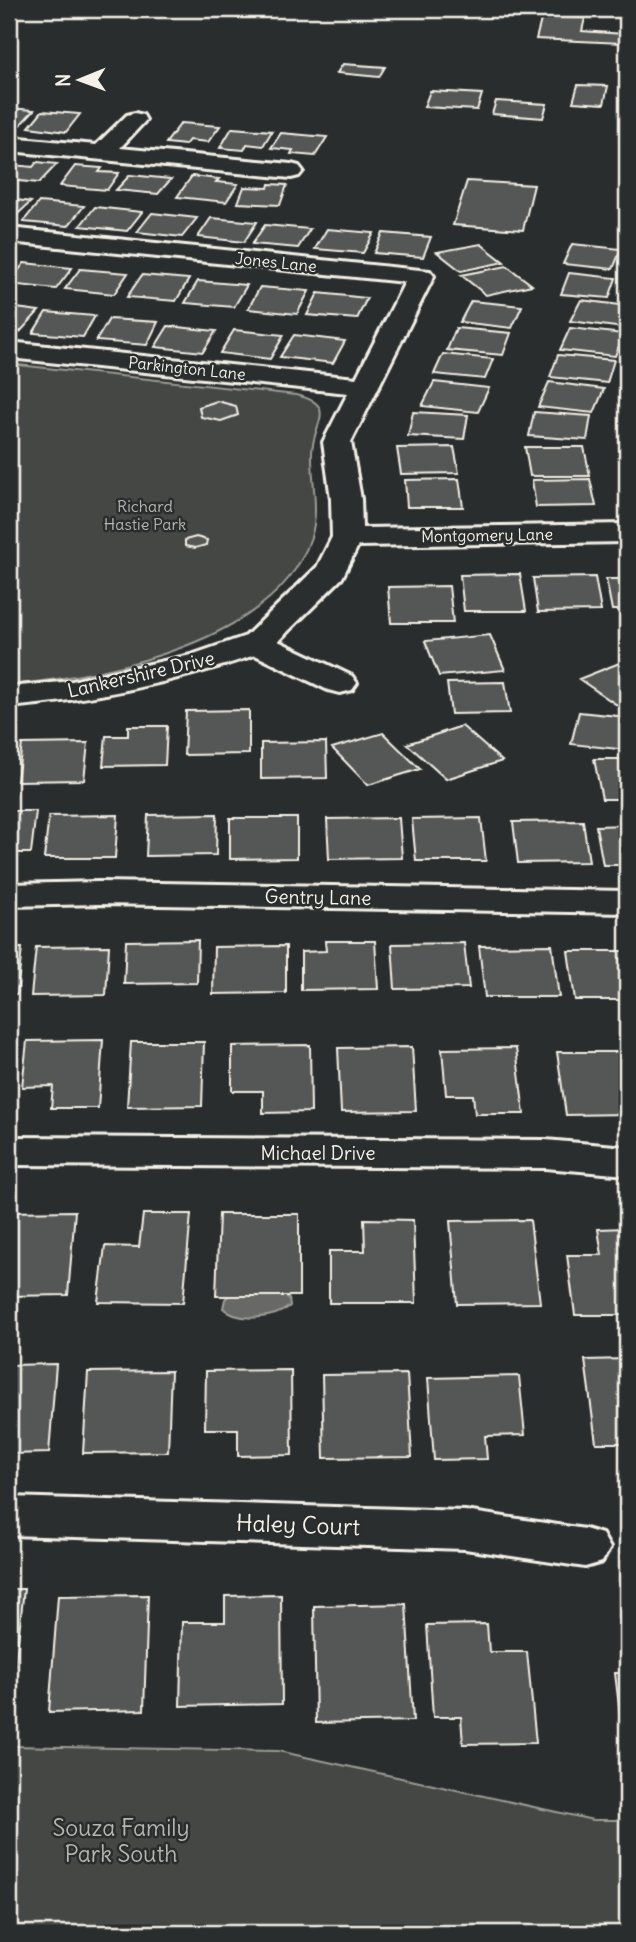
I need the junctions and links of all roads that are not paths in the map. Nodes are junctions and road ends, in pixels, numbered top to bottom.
1 (135, 120) dead end
2 (9, 144) edge
3 (101, 153) junction
4 (291, 171) dead end
5 (9, 235) edge
6 (9, 350) edge
7 (365, 387) junction
8 (627, 533) edge
9 (347, 537) junction
10 (257, 643) junction
11 (340, 683) dead end
12 (9, 696) edge
13 (9, 895) edge
14 (627, 902) edge
15 (9, 1151) edge
16 (627, 1161) edge
17 (9, 1516) edge
18 (585, 1548) dead end

1 - 3 street
2 - 3 street
3 - 4 street
5 - 7 street, Jones Lane
6 - 7 street, Parkington Lane
7 - 9 street
8 - 9 street, Montgomery Lane
9 - 10 street, Lankershire Drive
10 - 11 street
10 - 12 street, Lankershire Drive
13 - 14 street, Gentry Lane
15 - 16 street, Michael Drive
17 - 18 street, Haley Court

